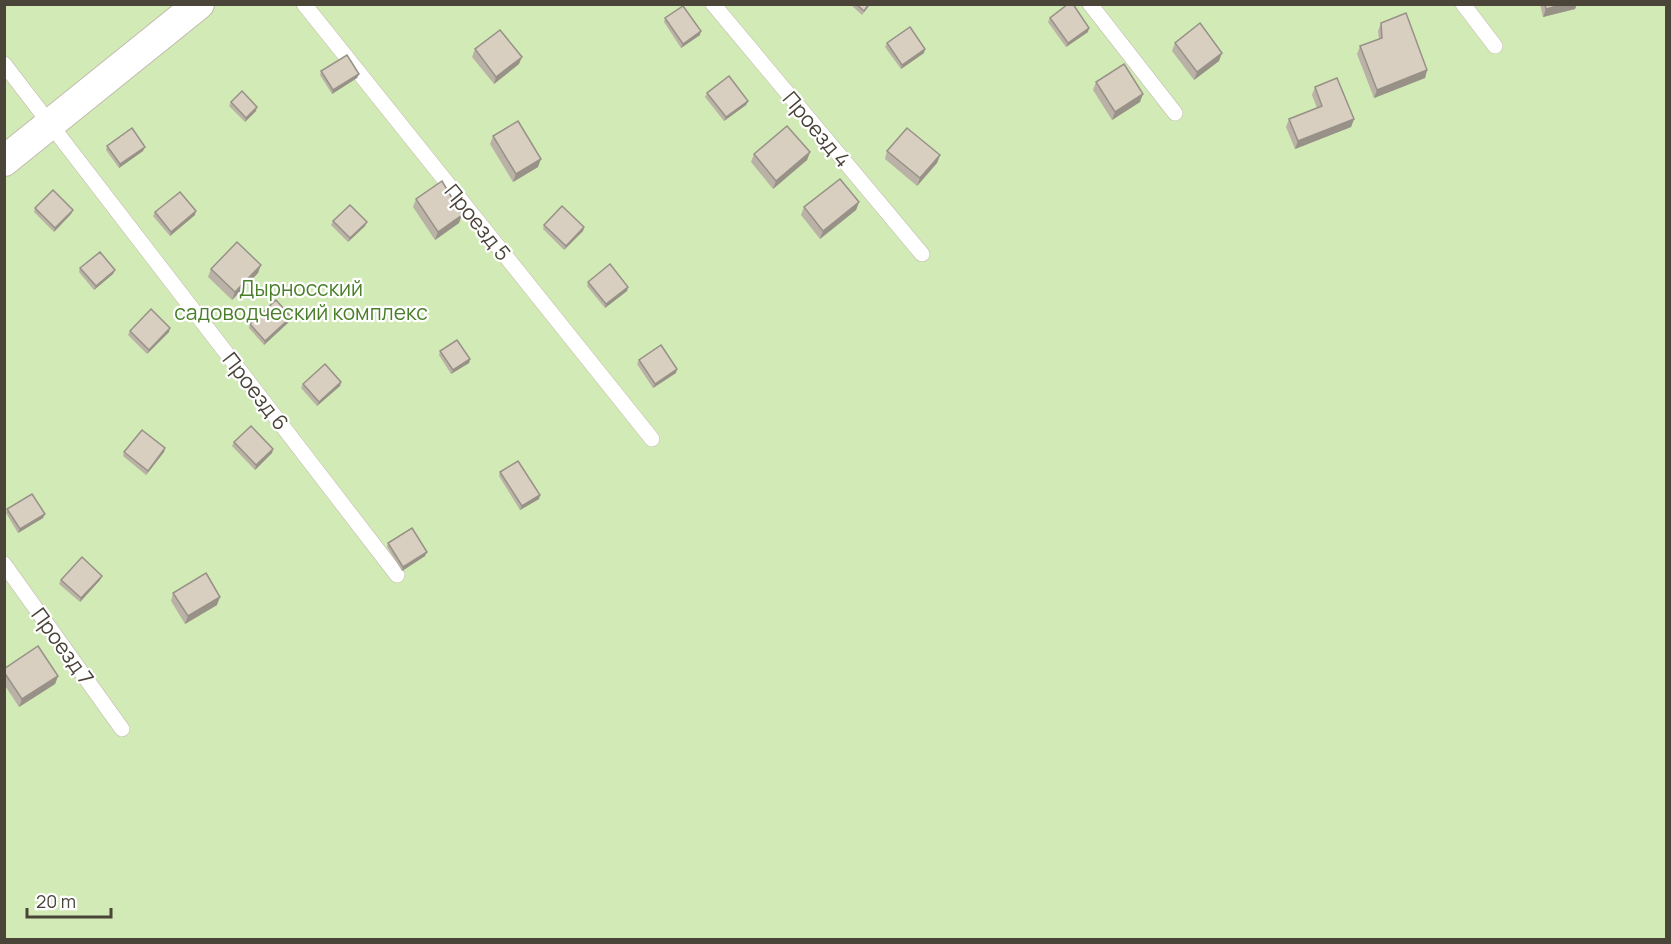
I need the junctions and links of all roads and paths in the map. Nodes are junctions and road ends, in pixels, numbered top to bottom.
1 (199, 4) edge
2 (304, 4) edge
3 (713, 4) edge
4 (1090, 4) edge
5 (1463, 4) edge
6 (1496, 46) dead end
7 (4, 64) edge
8 (1175, 114) dead end
9 (52, 126) junction
10 (4, 162) edge
11 (922, 254) dead end
12 (652, 439) dead end
13 (4, 564) edge
14 (397, 574) dead end
15 (122, 729) dead end

1 - 9 street
2 - 12 lane, Проезд 5
3 - 11 lane, Проезд 4
4 - 8 lane
5 - 6 lane
7 - 9 lane, Проезд 6
9 - 10 street
9 - 14 lane, Проезд 6
13 - 15 lane, Проезд 7

